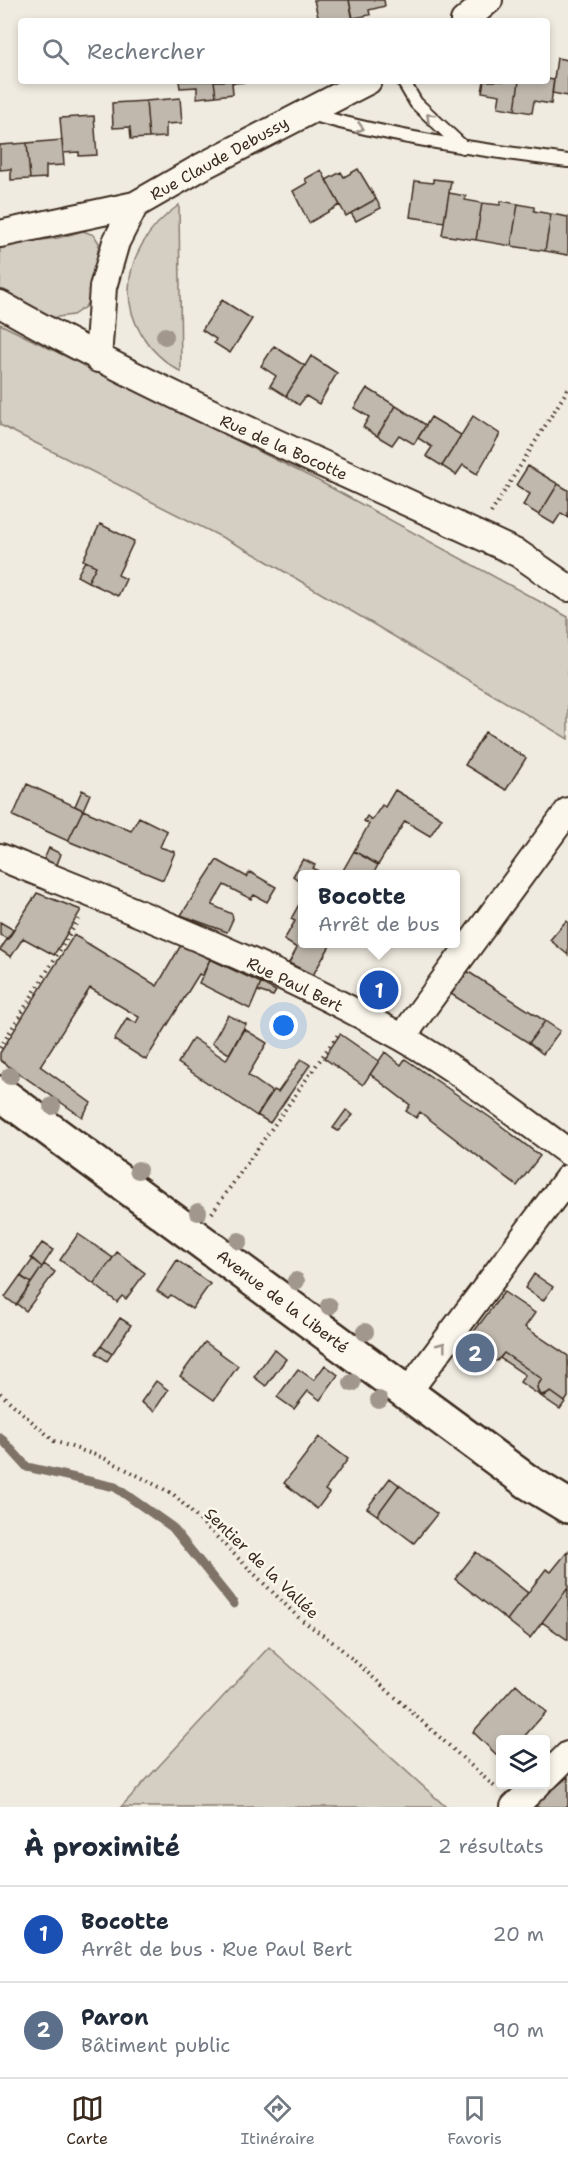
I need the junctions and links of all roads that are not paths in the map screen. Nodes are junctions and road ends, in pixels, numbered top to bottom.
1 (489, 0) edge
2 (468, 18) edge
3 (362, 84) edge
4 (405, 84) edge
5 (304, 112) junction
6 (464, 148) junction
7 (568, 160) edge
8 (135, 205) junction
9 (0, 234) edge
10 (0, 304) edge
11 (98, 359) junction
12 (568, 588) edge
13 (568, 811) edge
14 (0, 857) edge
15 (405, 1039) junction
16 (0, 1094) edge
17 (568, 1152) edge
18 (568, 1178) edge
19 (408, 1393) junction
20 (568, 1506) edge
21 (568, 1755) edge
22 (550, 1773) edge
23 (534, 1789) edge
24 (515, 1807) edge

1 - 2 street
3 - 5 street, Rue Claude Debussy
6 -> 4 lane
5 -> 6 lane, Rue Claude Debussy
5 - 8 street, Rue Claude Debussy
6 - 7 lane, Rue Claude Debussy
8 - 9 street, Rue Claude Debussy
8 - 11 street, Rue Claude Debussy
10 - 11 street, Rue de la Bocotte
11 - 12 street, Rue de la Bocotte
13 - 15 street
14 - 15 street, Rue Paul Bert
15 - 17 street, Rue Paul Bert
16 - 19 main road, Avenue de la Liberté
19 -> 18 street
19 - 20 main road, Avenue de la Liberté
21 - 22 street
23 - 24 street

